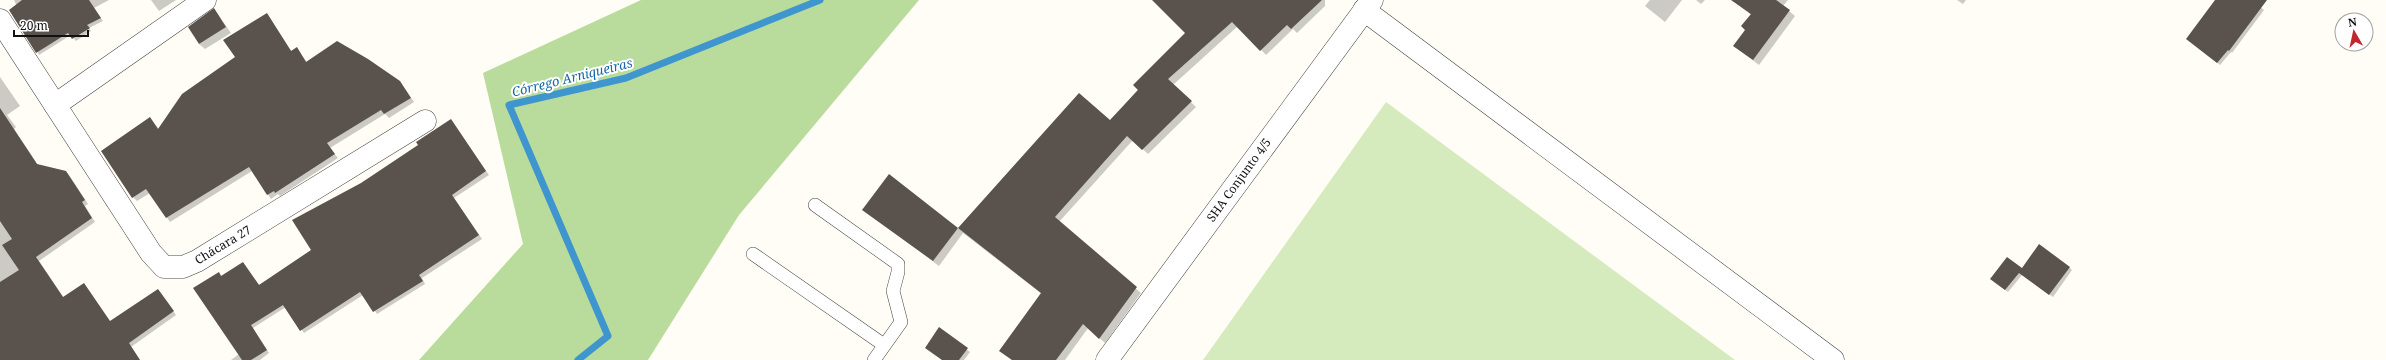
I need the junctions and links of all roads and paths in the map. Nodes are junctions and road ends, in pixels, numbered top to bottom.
1 (205, 0) edge
2 (1368, 5) edge
3 (0, 20) edge
4 (55, 105) junction
5 (425, 121) dead end
6 (815, 205) dead end
7 (753, 254) dead end
8 (884, 346) junction
9 (874, 360) edge
10 (1107, 360) edge
11 (1833, 360) edge

1 - 4 street
2 - 10 street, SHA Conjunto 4/5
2 - 11 street
3 - 4 street, Chácara 27
4 - 5 street, Chácara 27
6 - 8 lane
7 - 8 lane
8 - 9 lane

